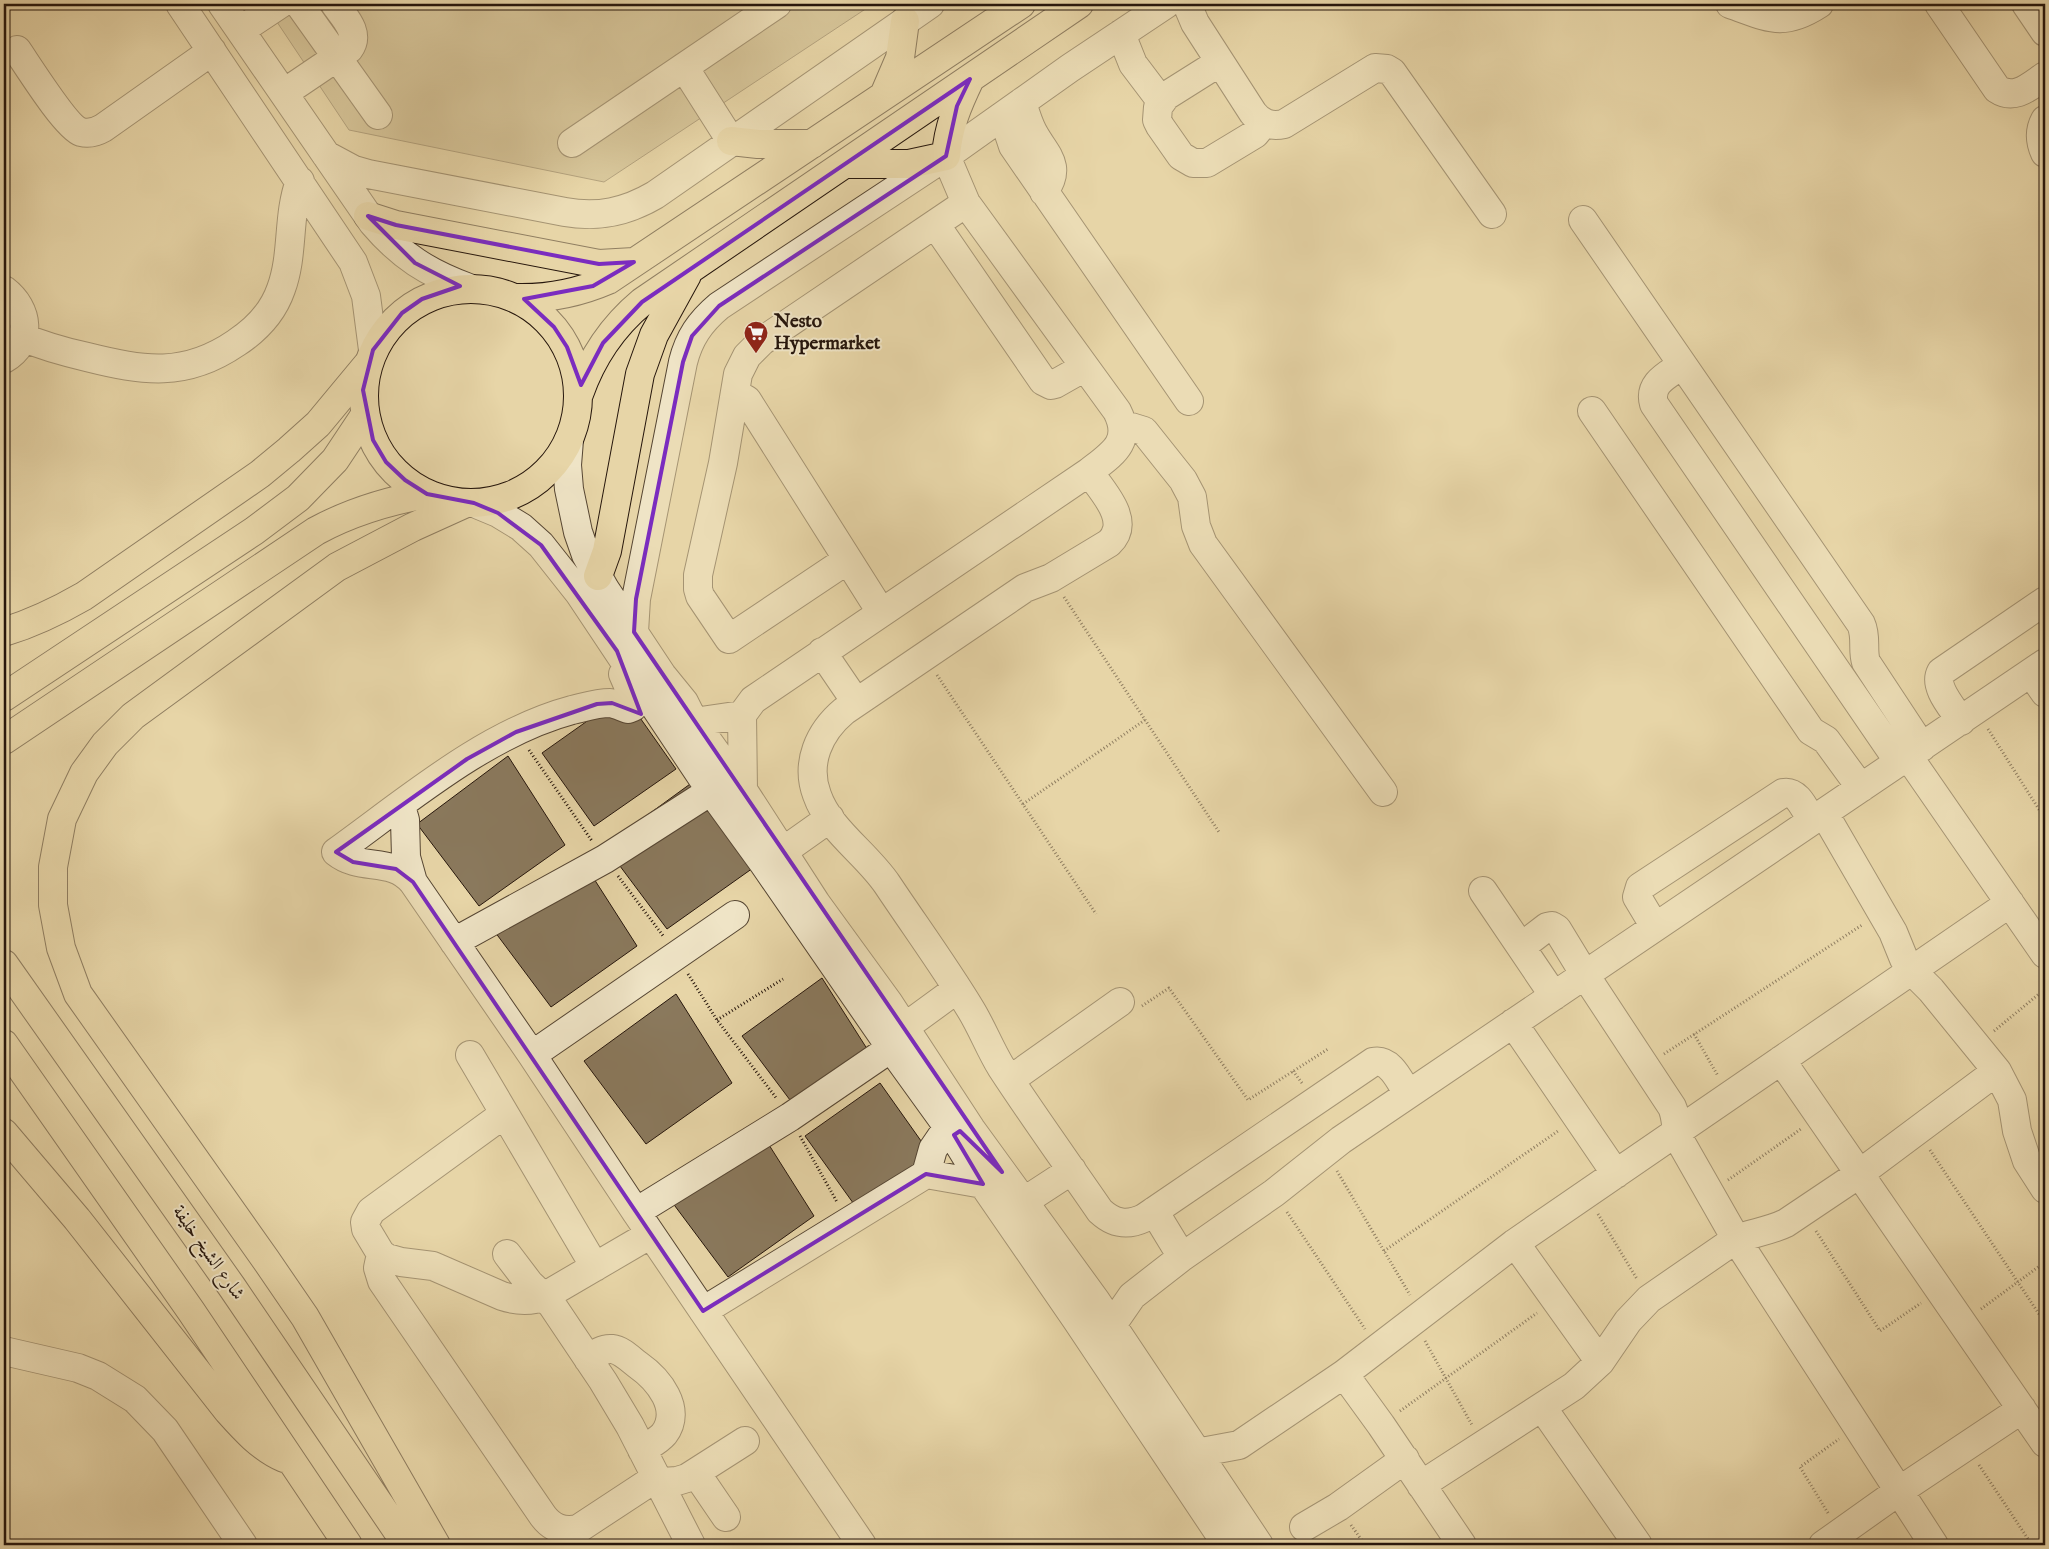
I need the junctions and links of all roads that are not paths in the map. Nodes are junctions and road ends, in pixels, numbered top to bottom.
1 (180, 4) edge
2 (222, 4) edge
3 (280, 4) edge
4 (299, 4) edge
5 (335, 4) edge
6 (777, 4) edge
7 (930, 4) edge
8 (1021, 4) edge
9 (1079, 4) edge
10 (1166, 4) edge
11 (1187, 4) edge
12 (1730, 4) edge
13 (1819, 4) edge
14 (1939, 4) edge
15 (2026, 4) edge
16 (900, 12) edge
17 (241, 30) junction
18 (2045, 32) edge
19 (1121, 34) junction
20 (17, 50) dead end
21 (212, 51) junction
22 (337, 57) junction
23 (1220, 62) junction
24 (684, 67) junction
25 (2045, 76) edge
26 (970, 79) junction
27 (885, 93) junction
28 (284, 94) junction
29 (1161, 101) junction
30 (1012, 109) junction
31 (378, 115) dead end
32 (1264, 123) junction
33 (731, 142) junction
34 (572, 143) dead end
35 (812, 144) junction
36 (326, 156) junction
37 (946, 156) junction
38 (845, 164) junction
39 (300, 181) junction
40 (966, 202) junction
41 (1492, 214) dead end
42 (368, 216) junction
43 (1583, 220) dead end
44 (935, 224) junction
45 (634, 262) junction
46 (691, 268) junction
47 (6, 286) edge
48 (468, 288) junction
49 (515, 298) junction
50 (22, 337) junction
51 (370, 357) junction
52 (4, 359) edge
53 (1682, 365) junction
54 (1085, 367) junction
55 (735, 393) junction
56 (579, 394) junction
57 (1189, 401) dead end
58 (1592, 412) dead end
59 (365, 415) junction
60 (1123, 427) junction
61 (569, 440) junction
62 (1089, 472) junction
63 (427, 494) junction
64 (470, 503) junction
65 (847, 560) junction
66 (598, 576) junction
67 (2045, 601) edge
68 (881, 612) junction
69 (4, 632) edge
70 (625, 642) junction
71 (822, 652) junction
72 (2041, 676) edge
73 (4, 698) edge
74 (856, 702) junction
75 (742, 715) junction
76 (1968, 715) junction
77 (694, 722) junction
78 (4, 740) edge
79 (1910, 755) junction
80 (743, 790) junction
81 (711, 791) junction
82 (1382, 792) dead end
83 (401, 806) junction
84 (1835, 806) junction
85 (830, 818) junction
86 (782, 852) junction
87 (413, 882) junction
88 (1483, 891) dead end
89 (2010, 903) junction
90 (735, 916) dead end
91 (1655, 927) junction
92 (454, 942) junction
93 (1520, 947) junction
94 (2045, 954) edge
95 (4, 964) edge
96 (1912, 971) junction
97 (1584, 975) junction
98 (957, 989) junction
99 (1554, 996) junction
100 (1120, 1002) road end
101 (1513, 1024) junction
102 (898, 1038) junction
103 (4, 1044) edge
104 (470, 1055) dead end
105 (532, 1055) junction
106 (1781, 1060) junction
107 (1997, 1072) junction
108 (1010, 1080) junction
109 (1408, 1094) junction
110 (504, 1114) junction
111 (948, 1127) junction
112 (4, 1133) edge
113 (1676, 1133) junction
114 (1072, 1170) junction
115 (926, 1174) junction
116 (1616, 1174) junction
117 (1859, 1174) junction
118 (993, 1178) junction
119 (2045, 1189) edge
120 (1023, 1202) junction
121 (1154, 1211) junction
122 (643, 1223) junction
123 (1736, 1239) junction
124 (1515, 1243) junction
125 (381, 1254) junction
126 (507, 1254) dead end
127 (1182, 1256) junction
128 (595, 1267) junction
129 (545, 1296) junction
130 (1132, 1296) junction
131 (1096, 1301) junction
132 (704, 1311) junction
133 (1112, 1325) junction
134 (4, 1351) edge
135 (588, 1359) junction
136 (1600, 1362) junction
137 (1344, 1374) junction
138 (1542, 1407) junction
139 (2022, 1409) junction
140 (745, 1441) dead end
141 (2045, 1443) edge
142 (1239, 1445) junction
143 (642, 1450) junction
144 (1196, 1453) junction
145 (1405, 1459) junction
146 (292, 1461) junction
147 (696, 1473) junction
148 (657, 1481) junction
149 (1421, 1485) junction
150 (1219, 1486) junction
151 (1899, 1491) junction
152 (726, 1517) dead end
153 (1304, 1527) dead end
154 (1832, 1539) edge
155 (243, 1545) edge
156 (348, 1545) edge
157 (408, 1545) edge
158 (436, 1545) edge
159 (691, 1545) edge
160 (862, 1545) edge
161 (1227, 1545) edge
162 (1259, 1545) edge
163 (1462, 1545) edge
164 (1638, 1545) edge
165 (1934, 1545) edge

1 - 21 street
2 - 17 street
3 - 17 street
4 - 22 street
5 - 22 street
6 - 24 street
7 - 16 street
8 - 27 main road
9 - 26 main road
10 - 19 street
11 - 23 street
12 - 13 street
14 - 25 street
15 - 18 street
16 - 27 main road
16 - 33 street
17 - 28 street
19 - 29 street
19 - 30 street
20 - 21 street
21 - 39 street
22 - 28 street
22 - 31 street
23 - 29 street
23 - 32 street
24 - 33 street
24 - 34 street
26 - 37 main road
26 - 38 main road
27 - 35 main road
28 - 36 street
29 - 32 street
30 - 37 street
30 - 57 street
32 - 41 street
33 - 35 main road
33 - 36 street
35 - 45 main road
36 - 42 street
37 - 38 main road
37 - 40 street
37 - 70 street
38 - 46 main road
39 - 50 street
39 - 51 street
40 - 44 street
40 - 54 street
42 - 45 main road
42 - 48 street
43 - 53 street
44 - 54 street
44 - 55 street
45 - 49 main road
46 - 56 main road
46 - 66 main road
47 - 50 street
48 - 49 main road
48 - 51 main road
49 - 56 main road
50 - 52 street
51 - 59 main road
51 - 69 main road
53 - 79 street
53 - 79 street
54 - 60 street
55 - 65 street
55 - 65 street
56 - 61 main road
58 - 84 street
59 - 63 main road
59 - 73 main road
60 - 62 street
60 - 82 street
61 - 64 main road
61 - 66 street
62 - 68 street
62 - 74 street
63 - 64 main road
63 - 78 main road
64 - 70 street
64 - 158 main road
65 - 68 street
66 - 70 street
67 - 76 street
68 - 71 street
70 - 77 street
70 - 81 street
70 - 83 street
71 - 74 street
71 - 75 street
72 - 76 street
74 - 85 street
75 - 77 street
75 - 80 street
76 - 79 street
77 - 80 street
79 - 84 street
79 - 89 street
80 - 86 street
81 - 92 street
81 - 102 street
83 - 87 street
83 - 87 street
84 - 91 street
84 - 91 street
84 - 96 street
85 - 86 street
85 - 98 street
86 - 102 street
87 - 92 street
88 - 93 street
89 - 94 street
89 - 96 street
90 - 105 street
91 - 97 street
92 - 105 street
93 - 97 street
93 - 99 street
95 - 157 main road, شارع الشيخ خليفة
96 - 106 street
96 - 107 street
97 - 99 street
97 - 113 street
98 - 102 street
98 - 108 street
99 - 101 street
100 - 108 street
101 - 109 street
101 - 116 street
102 - 111 street
102 - 118 street
102 - 122 street
103 - 146 main road
104 - 110 street
105 - 122 street
106 - 113 street
106 - 117 street
107 - 117 street
107 - 119 street
108 - 114 street
109 - 121 street
109 - 127 street
110 - 125 street
110 - 128 street
111 - 115 street
111 - 118 street
112 - 146 main road
113 - 116 street
113 - 123 street
114 - 120 street
114 - 121 street
115 - 118 street
115 - 132 street
116 - 124 street
117 - 123 street
117 - 139 street
118 - 120 street
118 - 161 street
120 - 131 street
121 - 127 street
122 - 128 street
122 - 132 street
123 - 136 street
123 - 151 street
124 - 136 street
124 - 137 street
125 - 129 street
125 - 148 street
126 - 129 street
127 - 130 street
128 - 129 street
129 - 135 street
130 - 131 street
130 - 133 street
131 - 133 street
132 - 160 street
133 - 144 street
134 - 155 street
135 - 143 street
135 - 143 street
136 - 138 street
137 - 142 street
137 - 145 street
138 - 149 street
138 - 164 street
139 - 141 street
139 - 151 street
140 - 147 street
142 - 144 street
142 - 150 street
143 - 148 street
144 - 150 street
145 - 149 street
145 - 153 street
146 - 156 main road
147 - 148 street
147 - 152 street
148 - 159 street
149 - 163 street
150 - 162 street
151 - 154 street
151 - 165 street

